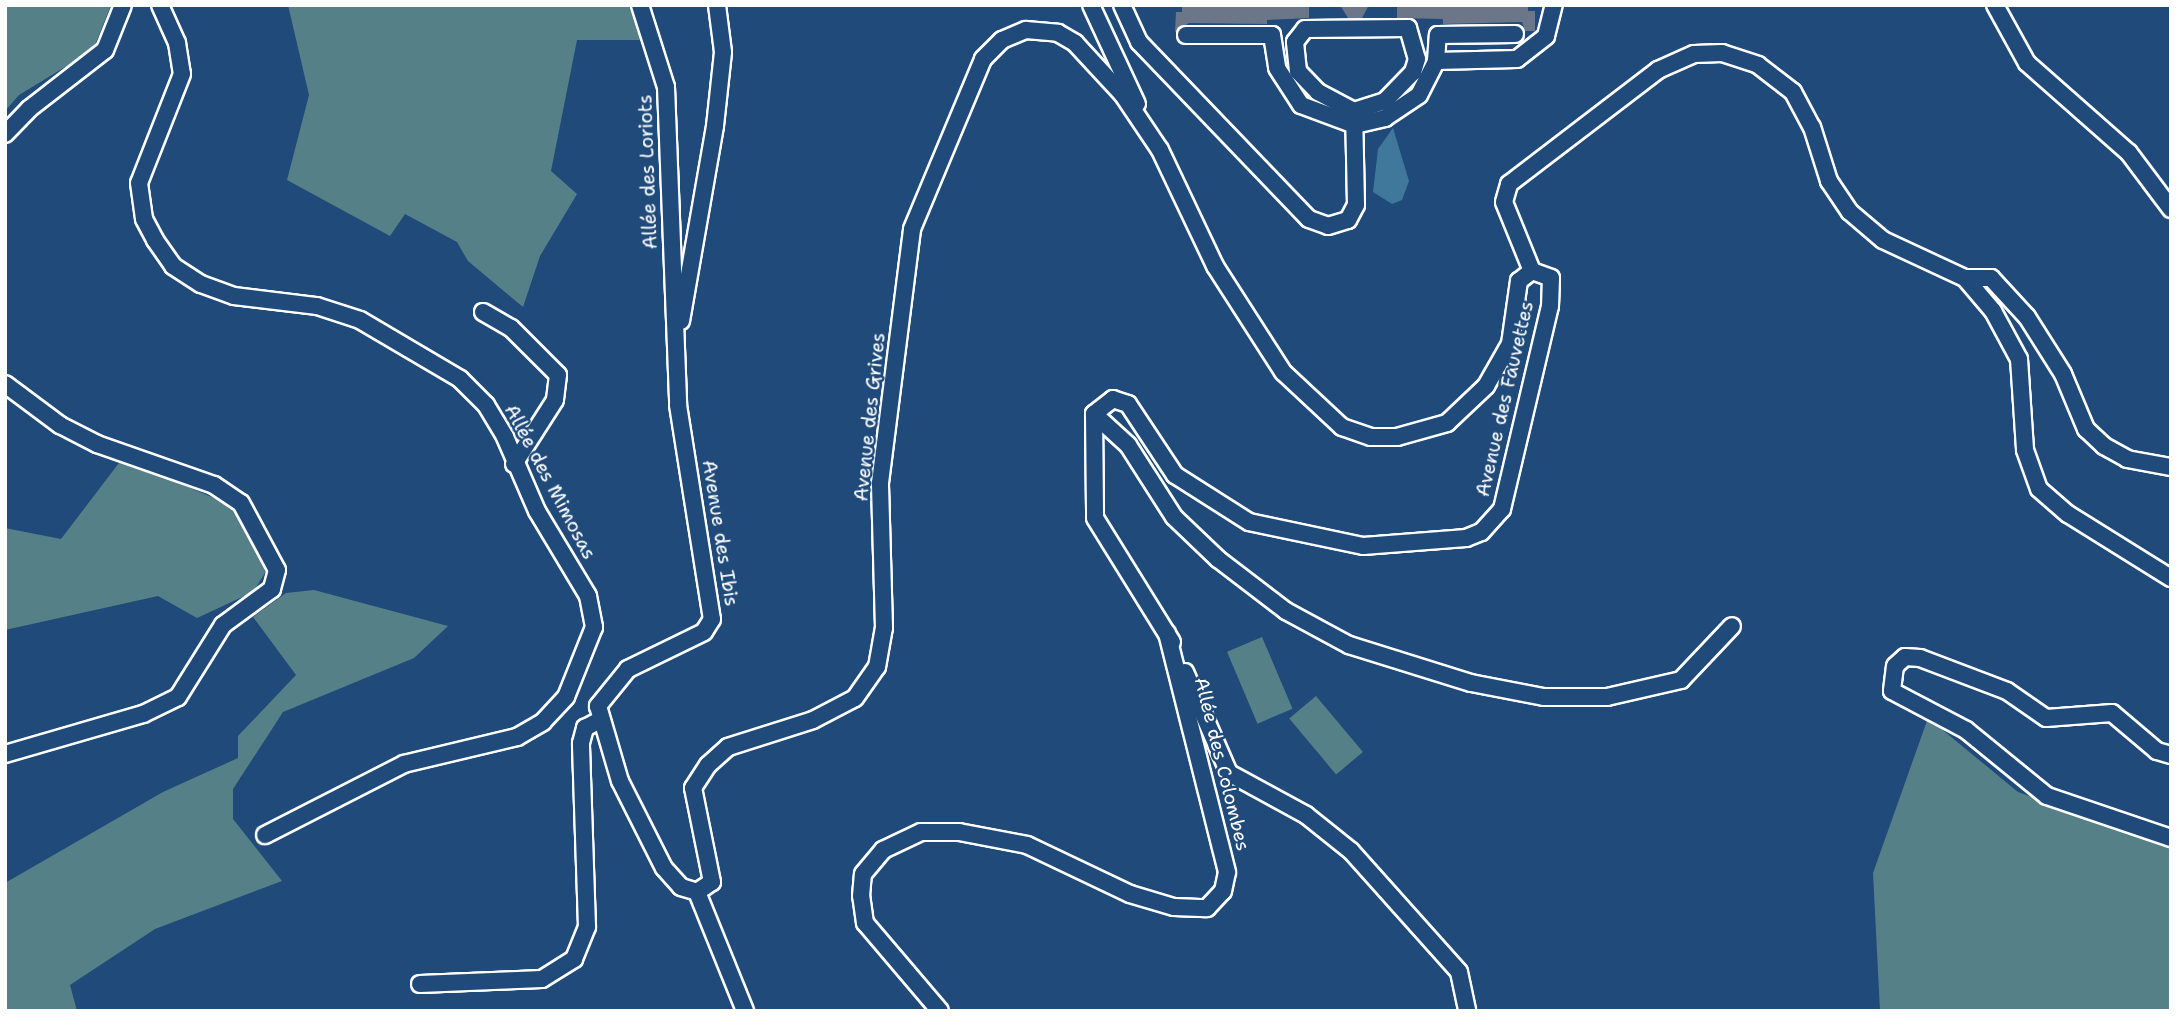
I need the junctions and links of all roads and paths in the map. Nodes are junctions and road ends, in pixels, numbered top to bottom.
1 (123, 5) edge
2 (160, 5) edge
3 (639, 5) edge
4 (716, 5) edge
5 (1122, 5) edge
6 (1554, 5) edge
7 (1995, 5) edge
8 (1088, 7) edge
9 (1515, 34) dead end
10 (1185, 35) dead end
11 (1436, 61) junction
12 (1123, 95) joint
13 (1354, 118) junction
14 (1143, 120) junction
15 (5, 134) edge
16 (2171, 209) edge
17 (1532, 271) junction
18 (1965, 278) junction
19 (483, 312) dead end
20 (677, 341) junction
21 (5, 384) edge
22 (1094, 414) junction
23 (514, 464) junction
24 (2171, 467) edge
25 (2171, 578) edge
26 (1732, 626) dead end
27 (1167, 633) junction
28 (600, 720) junction
29 (5, 754) edge
30 (2171, 755) edge
31 (265, 835) dead end
32 (2171, 838) edge
33 (697, 892) junction
34 (420, 984) dead end
35 (745, 1011) edge
36 (940, 1011) edge
37 (1467, 1011) edge

1 - 15 street
2 - 23 street, Allée des Mimosas
3 - 20 street, Allée des Loriots
4 - 20 street
5 - 13 street
6 - 11 street
7 - 16 street
8 - 14 street
9 - 11 street
10 - 13 street
11 - 13 street
12 - 14 street, Avenue des Fauvettes
12 - 33 street, Avenue des Grives
13 - 13 street
14 - 17 street, Avenue des Fauvettes
17 - 18 street
17 - 22 street, Avenue des Fauvettes
18 - 24 street
18 - 25 street
19 - 23 street
20 - 28 street, Avenue des Ibis
21 - 29 street
22 - 26 street
22 - 27 street
23 - 31 street, Allée des Mimosas
27 - 36 street, Allée des Colombes
27 - 37 street
28 - 33 street
28 - 34 street, Avenue des Ibis
30 - 32 street
33 - 35 street

